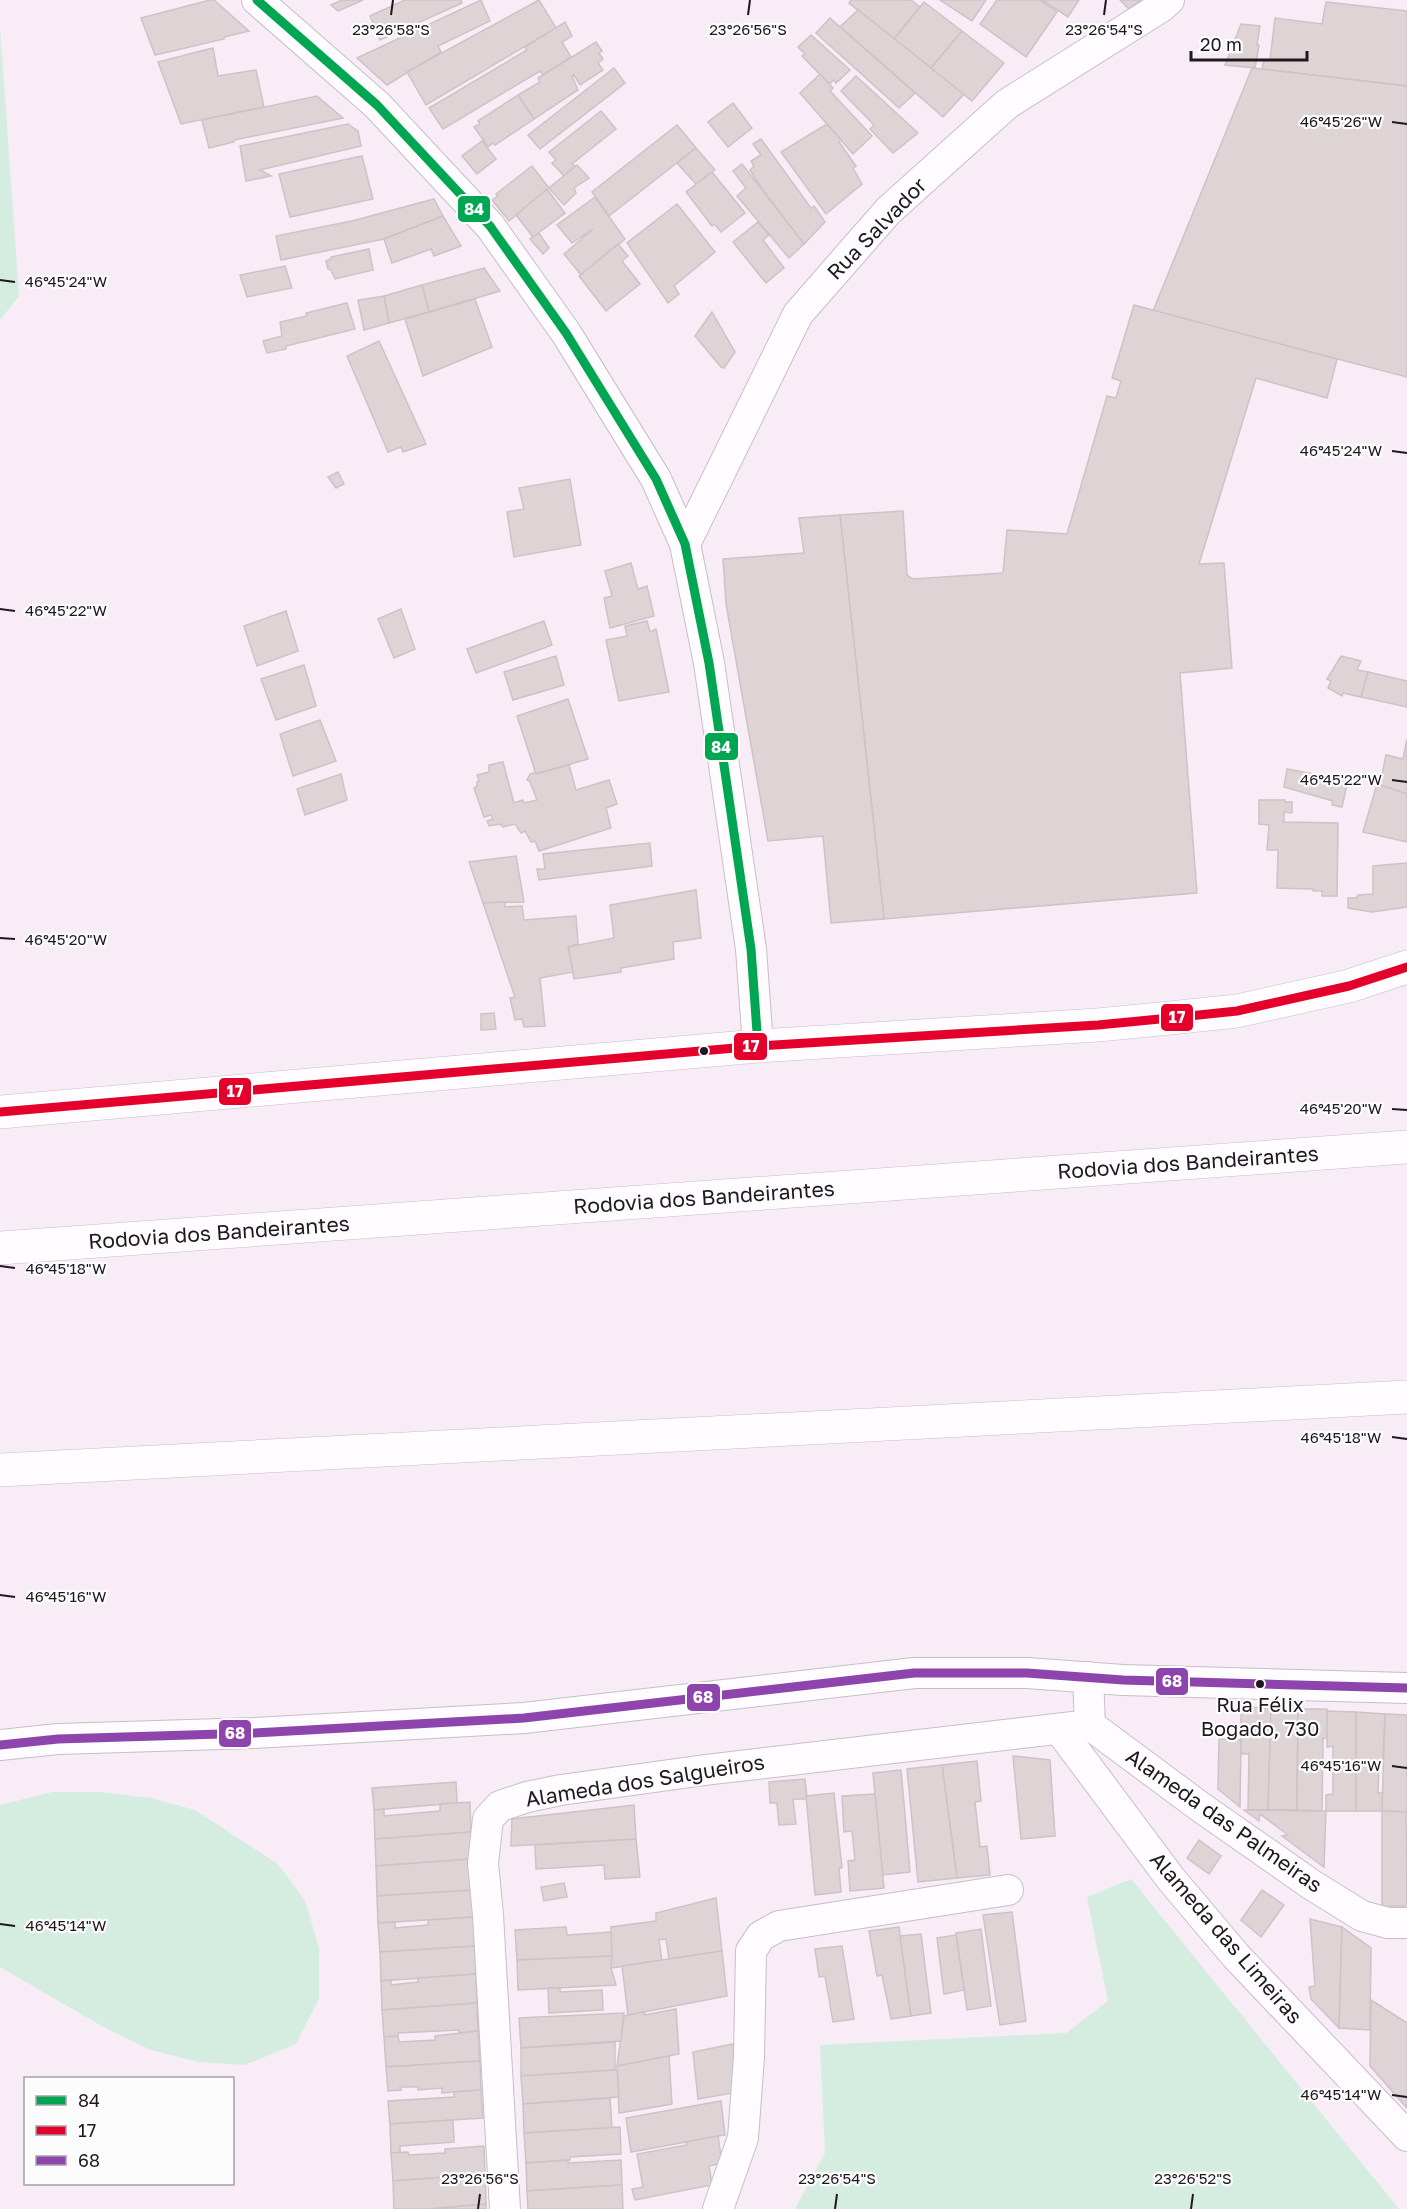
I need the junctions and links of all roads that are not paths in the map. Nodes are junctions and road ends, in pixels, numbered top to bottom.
1 (257, 0) edge
2 (1169, 0) edge
3 (685, 544) junction
4 (1407, 967) edge
5 (758, 1046) junction
6 (0, 1112) edge
7 (1407, 1147) edge
8 (0, 1248) edge
9 (1407, 1397) edge
10 (0, 1470) edge
11 (1088, 1677) junction
12 (1407, 1688) edge
13 (1090, 1725) junction
14 (1059, 1729) junction
15 (0, 1745) edge
16 (1008, 1890) dead end
17 (1407, 1923) edge
18 (1407, 2136) edge
19 (505, 2209) edge
20 (718, 2209) edge

1 - 3 street
2 - 3 street, Rua Salvador
3 - 5 street
4 - 5 main road
5 - 6 main road
7 - 8 main road, Rodovia dos Bandeirantes
9 - 10 main road
11 - 12 street
11 - 13 street
11 - 15 street
13 - 14 street, Alameda dos Salgueiros
13 - 17 street, Alameda das Palmeiras
14 - 18 street, Alameda das Limeiras
14 - 19 street, Alameda dos Salgueiros
16 - 20 street

